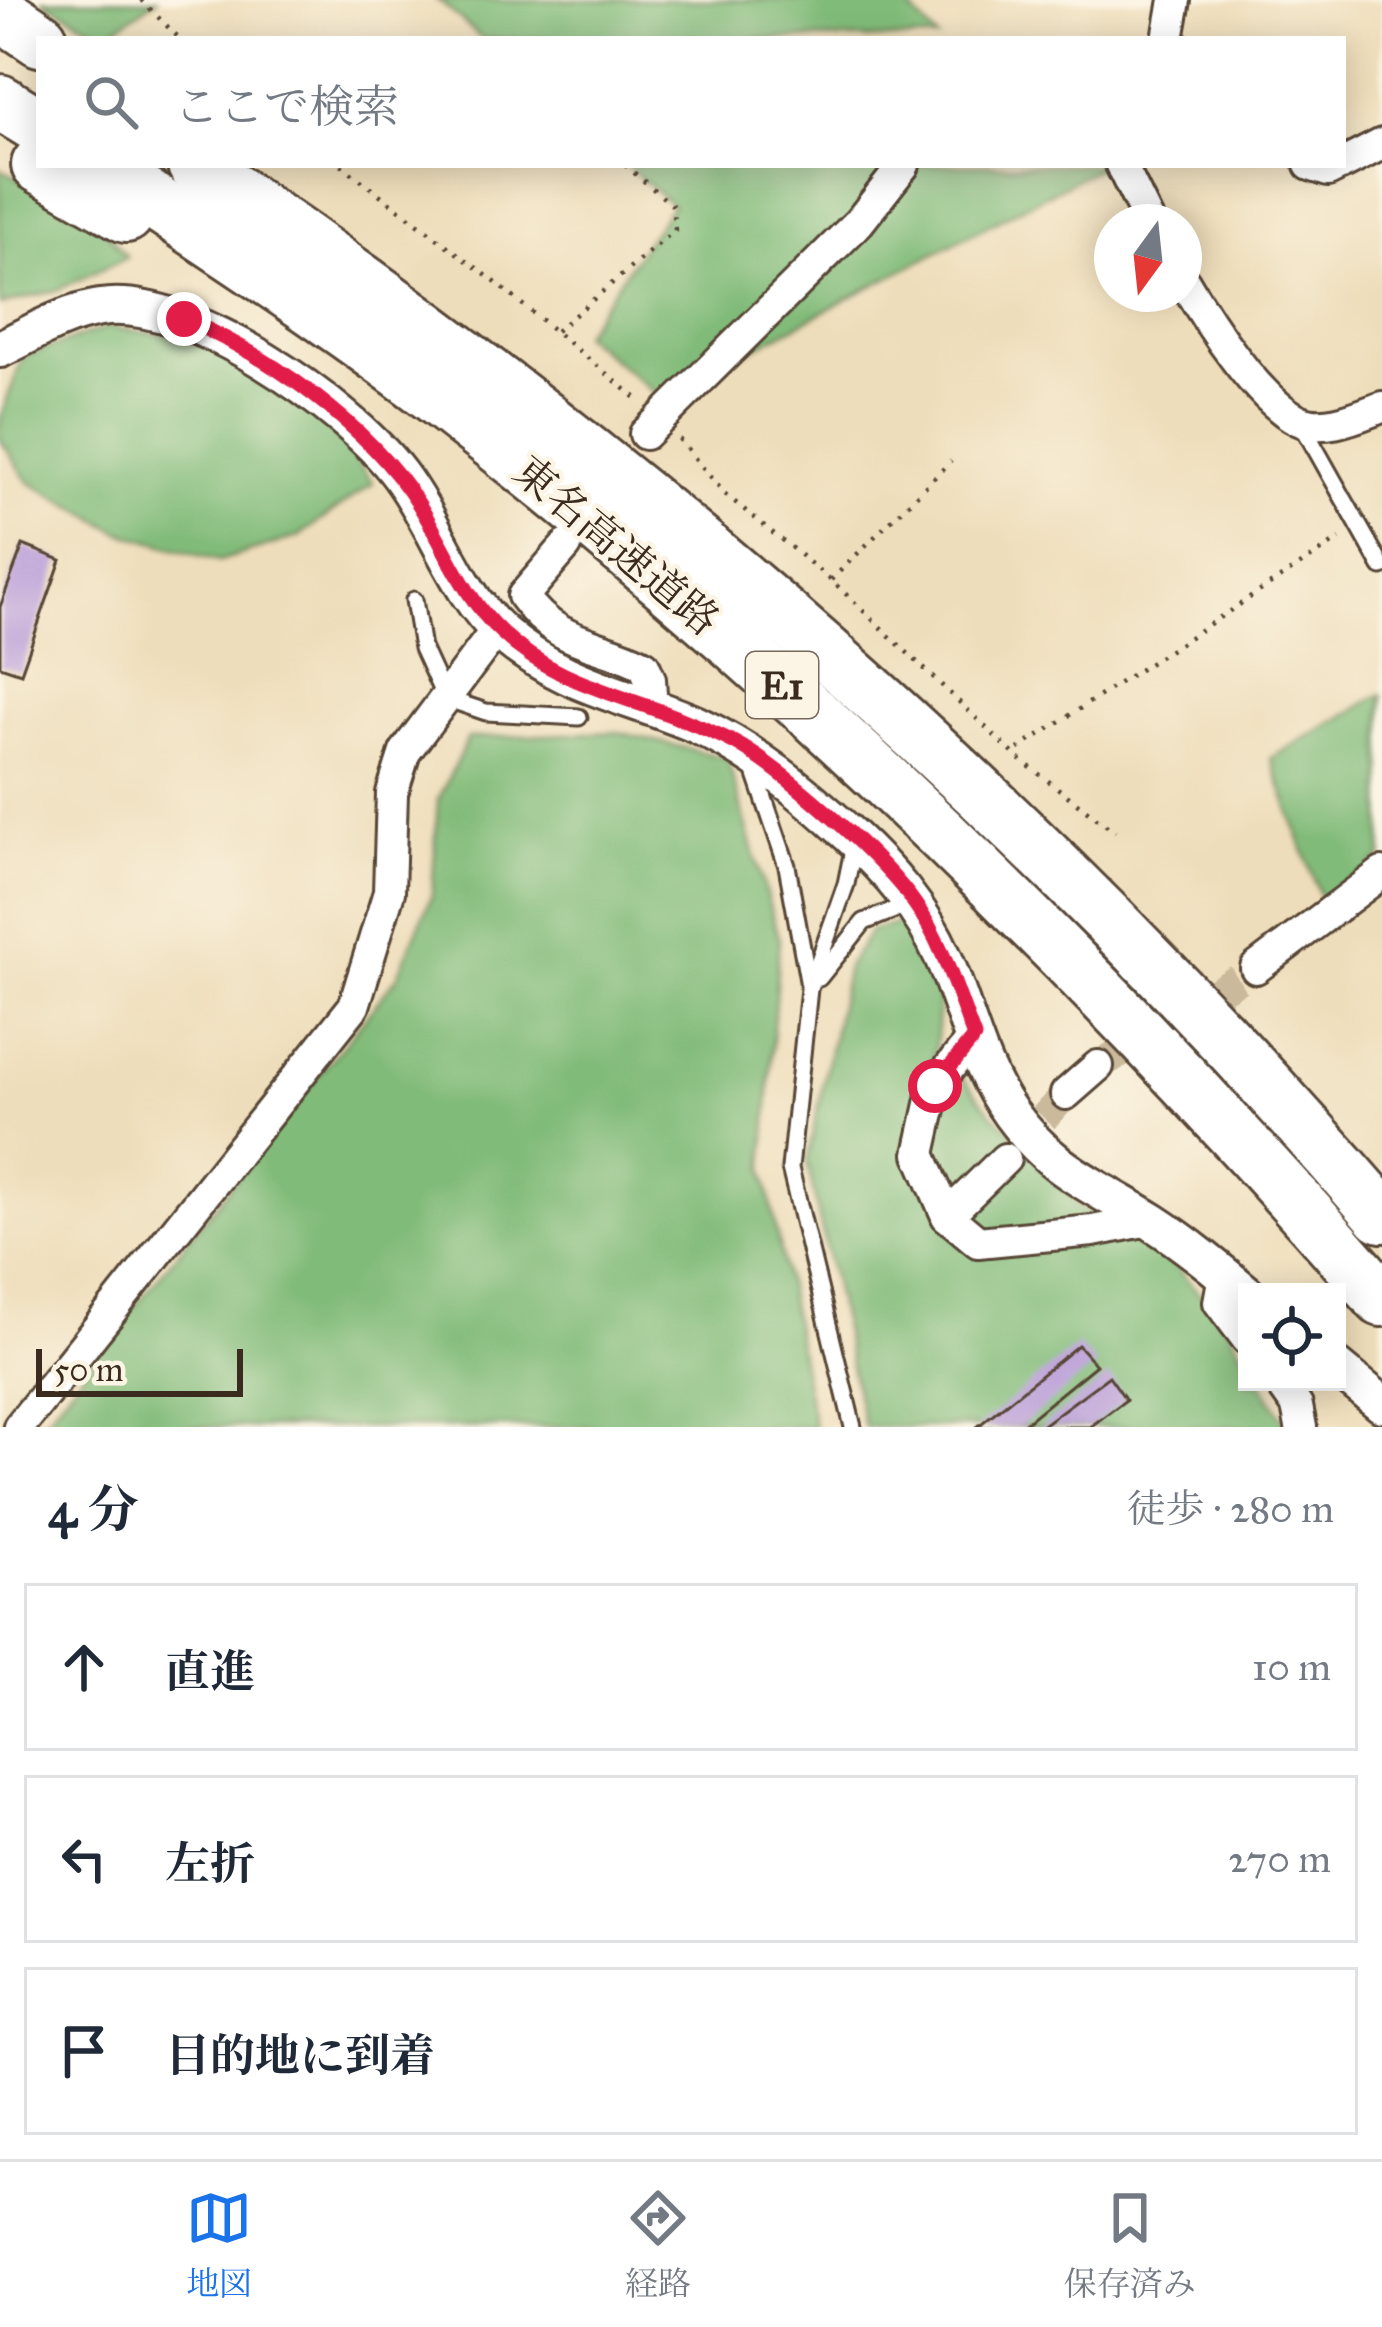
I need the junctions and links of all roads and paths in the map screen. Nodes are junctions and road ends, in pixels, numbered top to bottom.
1 (141, 0) edge
2 (1174, 0) edge
3 (0, 12) edge
4 (36, 36) edge
5 (177, 36) edge
6 (1168, 36) edge
7 (0, 39) edge
8 (36, 62) edge
9 (0, 102) edge
10 (36, 124) edge
11 (0, 142) edge
12 (1382, 144) edge
13 (1346, 162) edge
14 (36, 163) edge
15 (44, 168) edge
16 (104, 168) edge
17 (200, 168) edge
18 (210, 168) edge
19 (345, 168) edge
20 (629, 168) edge
21 (902, 168) edge
22 (1122, 168) edge
23 (1140, 204) edge
24 (261, 209) junction
25 (1202, 308) edge
26 (556, 332) junction
27 (0, 349) edge
28 (448, 406) junction
29 (1382, 407) edge
30 (1300, 421) junction
31 (653, 426) junction
32 (951, 461) dead end
33 (1360, 525) junction
34 (566, 546) dead end
35 (1382, 567) edge
36 (831, 580) junction
37 (414, 600) dead end
38 (497, 629) junction
39 (445, 698) junction
40 (652, 708) junction
41 (579, 717) dead end
42 (1018, 749) dead end
43 (747, 750) junction
44 (1114, 832) dead end
45 (855, 840) junction
46 (1382, 873) edge
47 (914, 902) junction
48 (1256, 968) tunnel mouth
49 (809, 989) junction
50 (974, 1037) junction
51 (1097, 1066) tunnel mouth
52 (1066, 1094) tunnel mouth
53 (1005, 1159) tunnel mouth
54 (1382, 1215) edge
55 (947, 1216) junction
56 (1149, 1220) junction
57 (1236, 1284) edge
58 (1382, 1299) edge
59 (1238, 1327) edge
60 (1346, 1374) edge
61 (1287, 1391) edge
62 (1382, 1404) edge
63 (19, 1427) edge
64 (853, 1427) edge
65 (1301, 1427) edge

1 - 5 path
2 - 6 street
3 - 4 highway
7 - 8 highway
9 - 10 highway
11 - 14 highway
12 - 13 street
15 - 28 highway
16 - 28 highway, 東名高速道路 / E1
17 - 24 highway, 東名高速道路 / E1
18 - 24 highway
19 - 26 path
20 - 26 path
21 - 31 street
22 - 23 street
24 - 54 highway, 東名高速道路 / E1
25 - 30 street
26 - 31 path
27 - 38 street
28 - 58 highway, 東名高速道路 / E1
29 - 30 street
30 - 33 lane
31 - 36 path
32 - 36 path
33 - 35 lane
33 - 42 path
34 - 40 street
36 - 44 path
37 - 39 lane
38 - 39 street
38 - 40 street
39 - 41 lane
39 - 63 street
40 - 43 street
43 - 45 street
43 - 49 lane
45 - 47 street
45 - 49 lane
46 - 48 street
47 - 49 lane
47 - 50 street
49 - 64 lane
50 - 55 street
50 - 56 street
51 - 52 street
53 - 55 street
55 - 56 street
56 - 57 street
57 - 59 street
60 - 62 street
61 - 65 street

